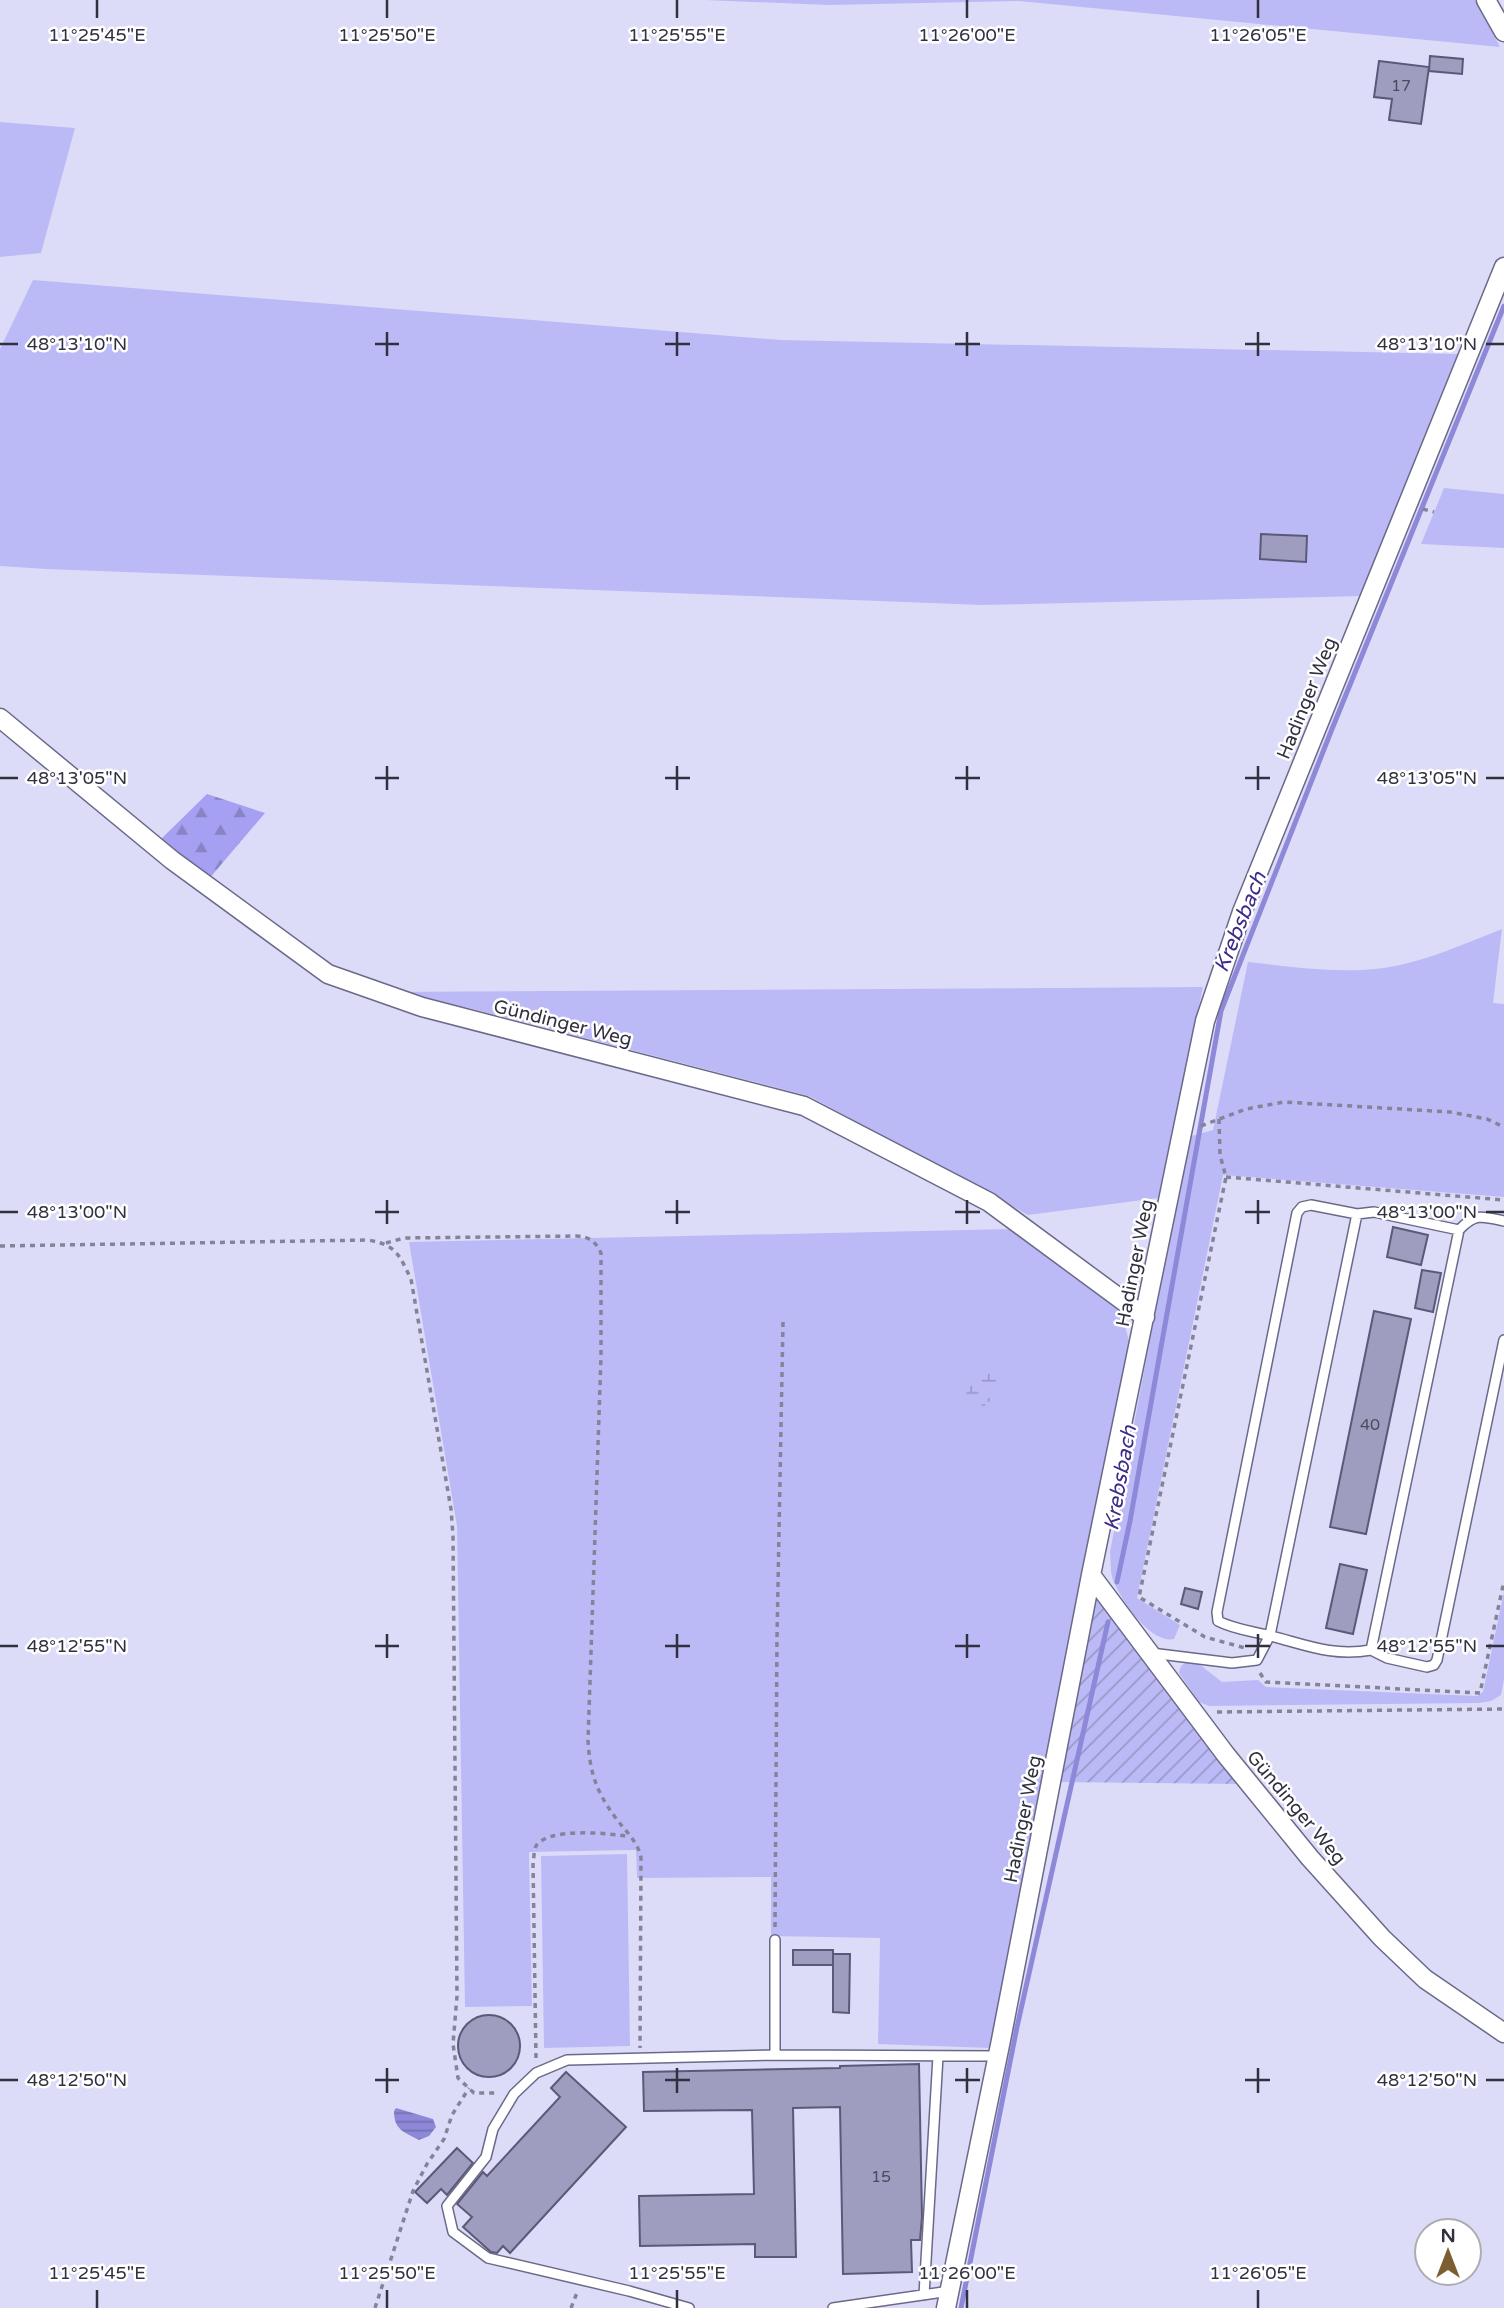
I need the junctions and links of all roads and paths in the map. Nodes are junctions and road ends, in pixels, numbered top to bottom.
1 (1486, 0) edge
2 (1504, 32) edge
3 (1504, 267) edge
4 (0, 718) edge
5 (1219, 1119) junction
6 (1214, 1122) dead end
7 (1504, 1126) edge
8 (1226, 1177) junction
9 (1504, 1200) edge
10 (1357, 1214) junction
11 (1504, 1221) edge
12 (1459, 1230) junction
13 (386, 1243) junction
14 (0, 1246) edge
15 (1145, 1317) junction
16 (783, 1322) dead end
17 (1504, 1340) edge
18 (1091, 1574) junction
19 (1504, 1581) edge
20 (1270, 1635) junction
21 (1370, 1650) junction
22 (1150, 1653) junction
23 (1251, 1661) junction
24 (1504, 1709) edge
25 (1194, 1713) junction
26 (632, 1838) junction
27 (775, 1940) joint
28 (1504, 2033) edge
29 (775, 2055) junction
30 (938, 2056) junction
31 (998, 2056) junction
32 (640, 2059) junction
33 (536, 2073) junction
34 (469, 2088) junction
35 (514, 2094) junction
36 (924, 2295) junction
37 (948, 2300) edge
38 (374, 2308) edge
39 (688, 2308) edge
40 (833, 2308) edge

1 - 2 street
3 - 15 street, Hadinger Weg
4 - 15 street, Gündinger Weg
5 - 6 path
5 - 7 path
5 - 8 path
8 - 9 path
8 - 23 path
10 - 12 lane
10 - 20 lane
10 - 20 lane
11 - 12 lane
12 - 21 lane
13 - 14 path
13 - 26 path
13 - 34 path
15 - 18 street, Hadinger Weg
16 - 27 path
17 - 21 lane
18 - 22 street, Gündinger Weg
18 - 31 street, Hadinger Weg
19 - 23 path
20 - 21 lane
20 - 23 lane
22 - 23 lane
22 - 25 street, Gündinger Weg
24 - 25 path
25 - 28 street, Gündinger Weg
26 - 32 path
26 - 33 path
27 - 29 lane
29 - 30 lane
29 - 32 lane
30 - 31 lane
30 - 36 lane
31 - 37 street, Hadinger Weg
32 - 33 lane
33 - 35 lane
34 - 35 path
34 - 38 path
35 - 39 lane
36 - 37 lane
36 - 40 lane

